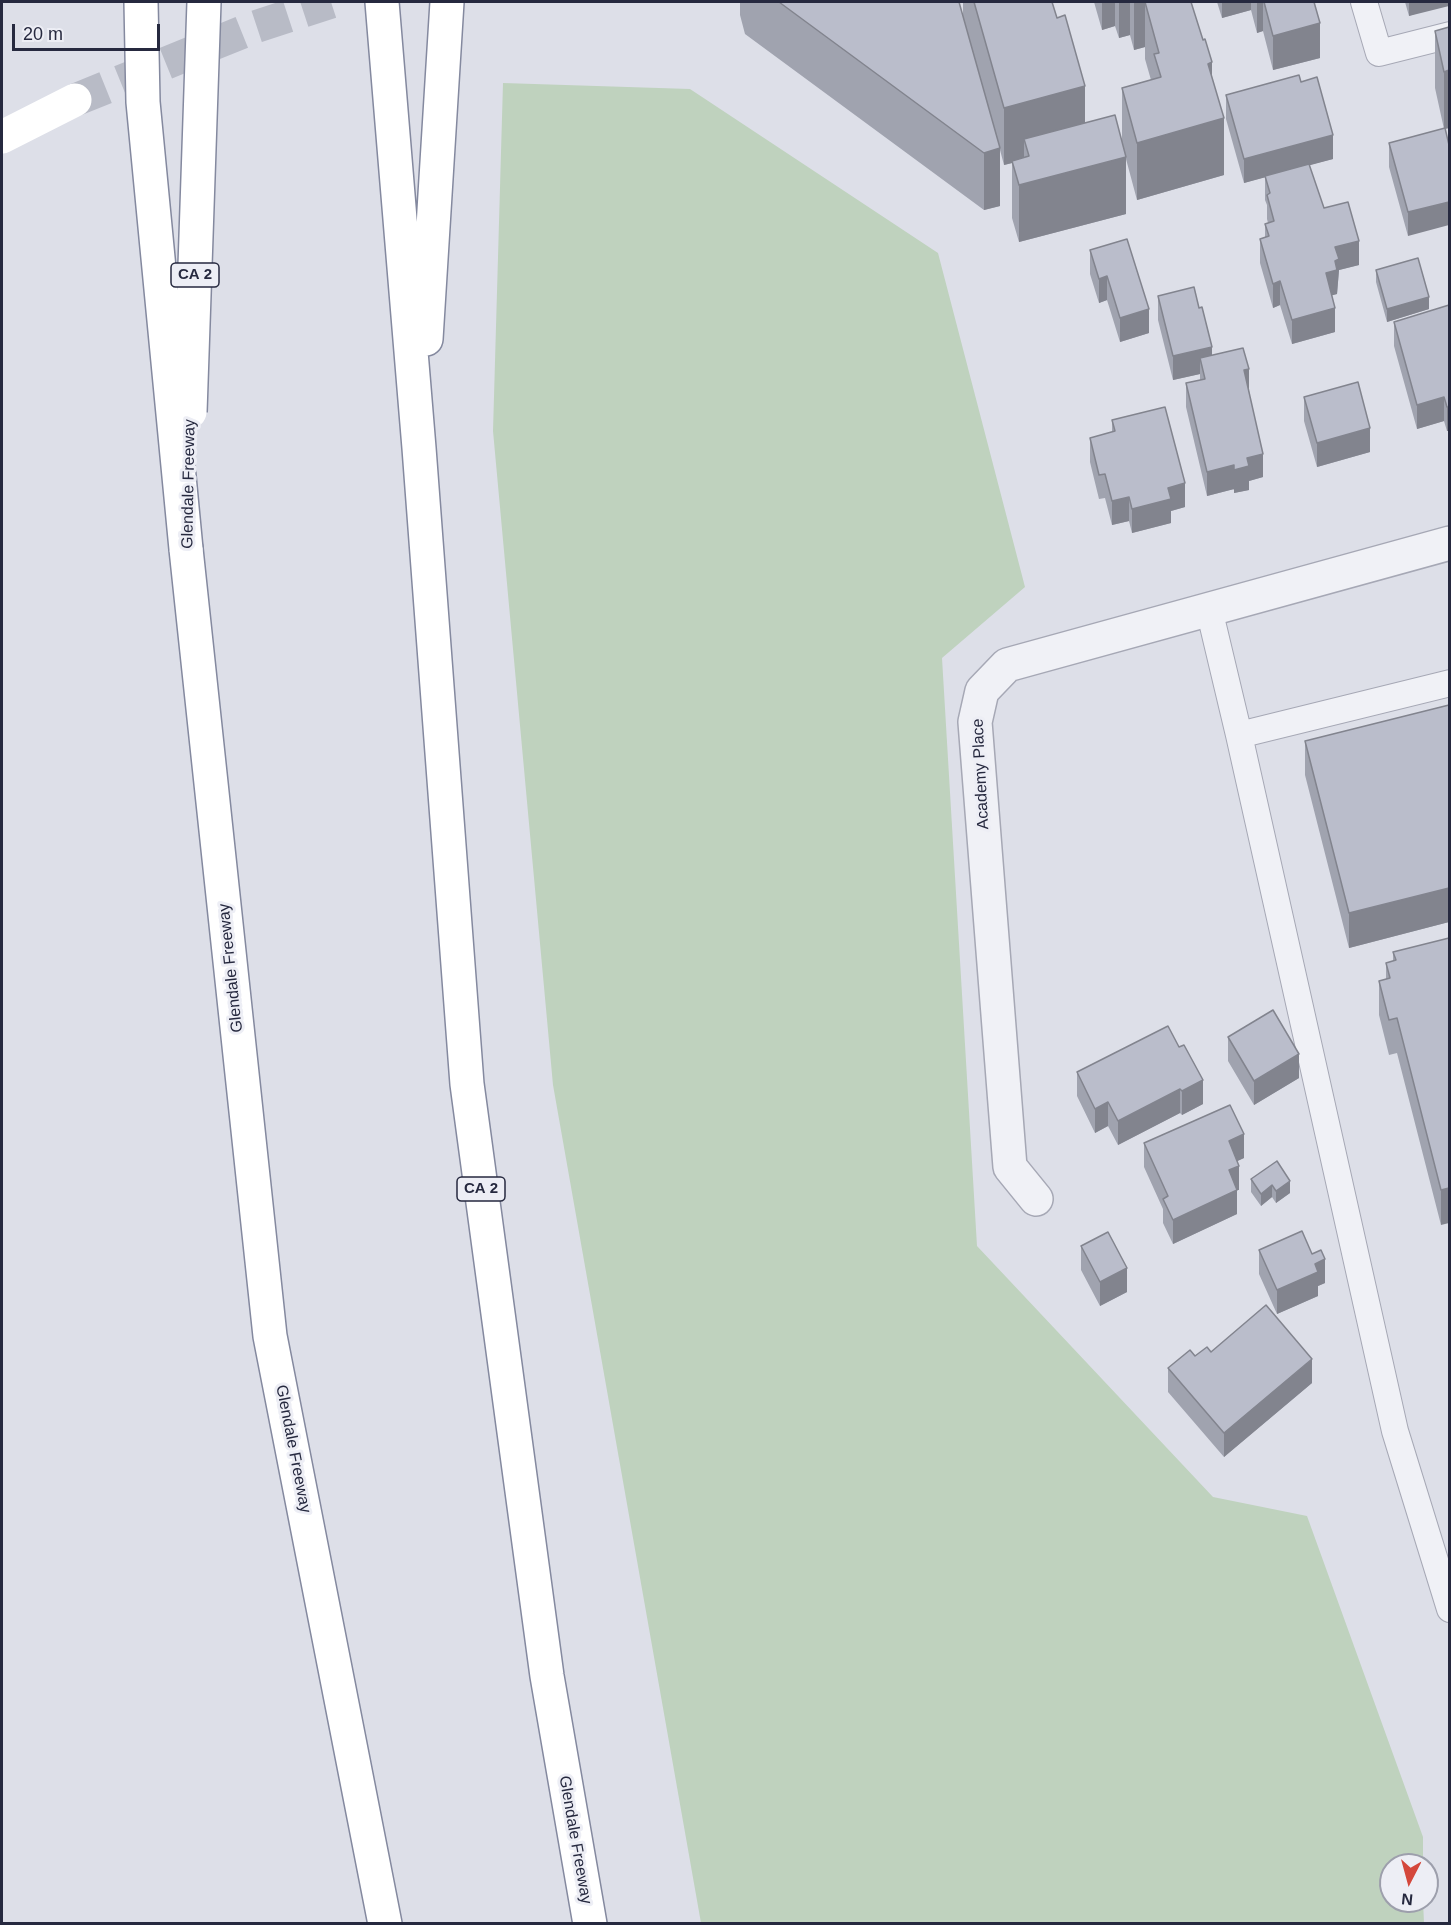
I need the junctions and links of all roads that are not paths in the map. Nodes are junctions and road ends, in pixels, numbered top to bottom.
1 (141, 2) edge
2 (204, 2) edge
3 (382, 2) edge
4 (447, 2) edge
5 (1364, 2) edge
6 (1449, 35) edge
7 (75, 100) tunnel mouth
8 (2, 137) edge
9 (419, 448) junction
10 (1449, 543) edge
11 (186, 549) junction
12 (1209, 609) junction
13 (1449, 683) edge
14 (1239, 735) junction
15 (1036, 1199) dead end
16 (1449, 1609) edge
17 (385, 1923) edge
18 (590, 1923) edge

1 - 11 main road, bridge
2 - 11 main road, Glendale Freeway / CA 2, bridge
3 - 9 main road, Glendale Freeway / CA 2
4 - 9 main road
5 - 6 lane
7 - 8 main road
9 - 18 main road, Glendale Freeway / CA 2
10 - 12 street, Academy Place
11 - 17 main road, Glendale Freeway / CA 2
12 - 14 lane
12 - 15 street, Academy Place
13 - 14 lane
14 - 16 lane

